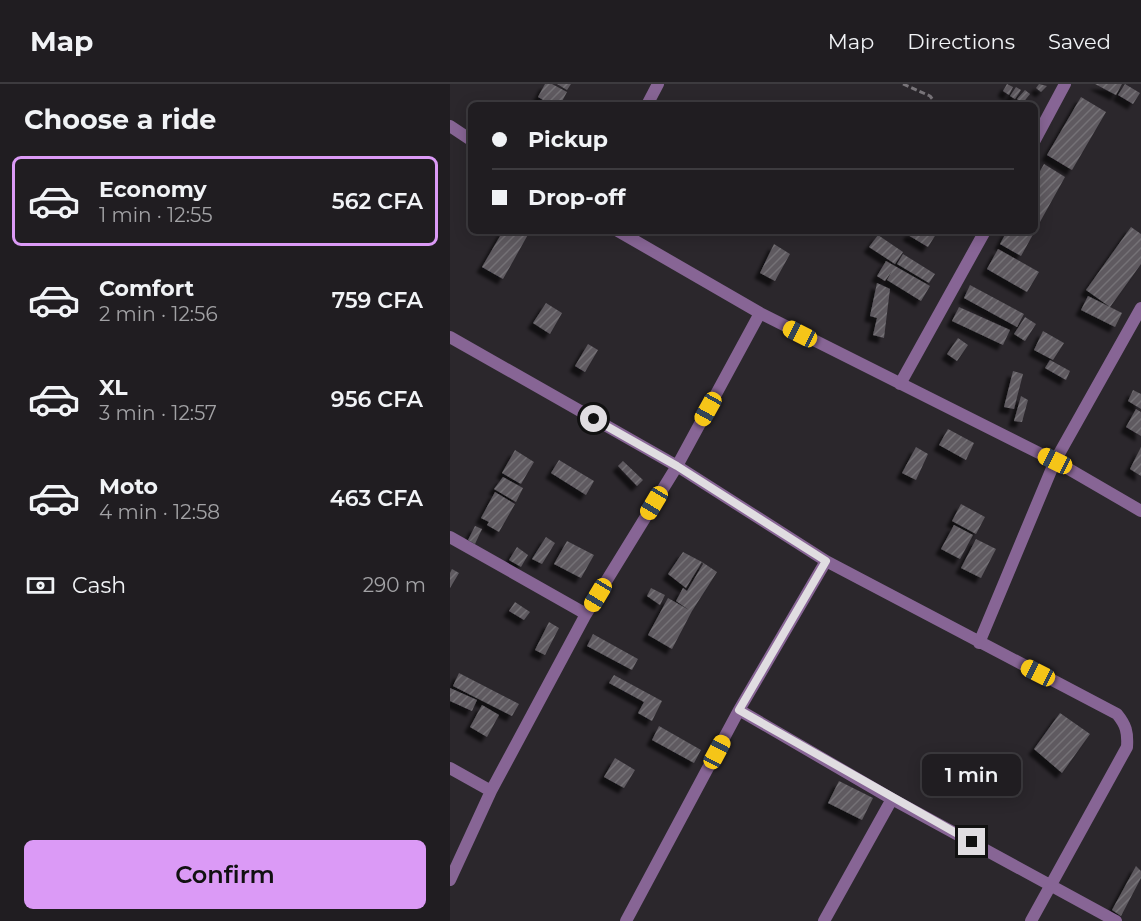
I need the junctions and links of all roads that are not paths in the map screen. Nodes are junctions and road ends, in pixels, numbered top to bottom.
1 (658, 84) edge
2 (1065, 84) edge
3 (649, 102) edge
4 (450, 126) edge
5 (1038, 134) edge
6 (468, 138) edge
7 (623, 234) edge
8 (983, 234) edge
9 (1140, 311) edge
10 (760, 313) junction
11 (450, 337) edge
12 (900, 384) junction
13 (1055, 461) junction
14 (677, 466) junction
15 (1141, 511) edge
16 (450, 537) edge
17 (826, 561) junction
18 (586, 614) junction
19 (979, 643) junction
20 (739, 710) junction
21 (450, 768) edge
22 (491, 791) junction
23 (892, 799) junction
24 (450, 880) edge
25 (1052, 886) junction
26 (626, 921) edge
27 (824, 921) edge
28 (1031, 921) edge
29 (1116, 921) edge

1 - 3 street
2 - 5 street
4 - 6 street
7 - 10 street
8 - 12 street
9 - 13 street
10 - 12 street
10 - 14 street
11 - 14 street
12 - 13 street
13 - 15 street
13 - 19 street
14 - 17 street
14 - 18 street
16 - 18 street
17 - 19 street
17 - 20 street
18 - 22 street
19 - 25 street
20 - 23 street
20 - 26 street
21 - 22 street
22 - 24 street
23 - 25 street
23 - 27 street
25 - 28 street
25 - 29 street

